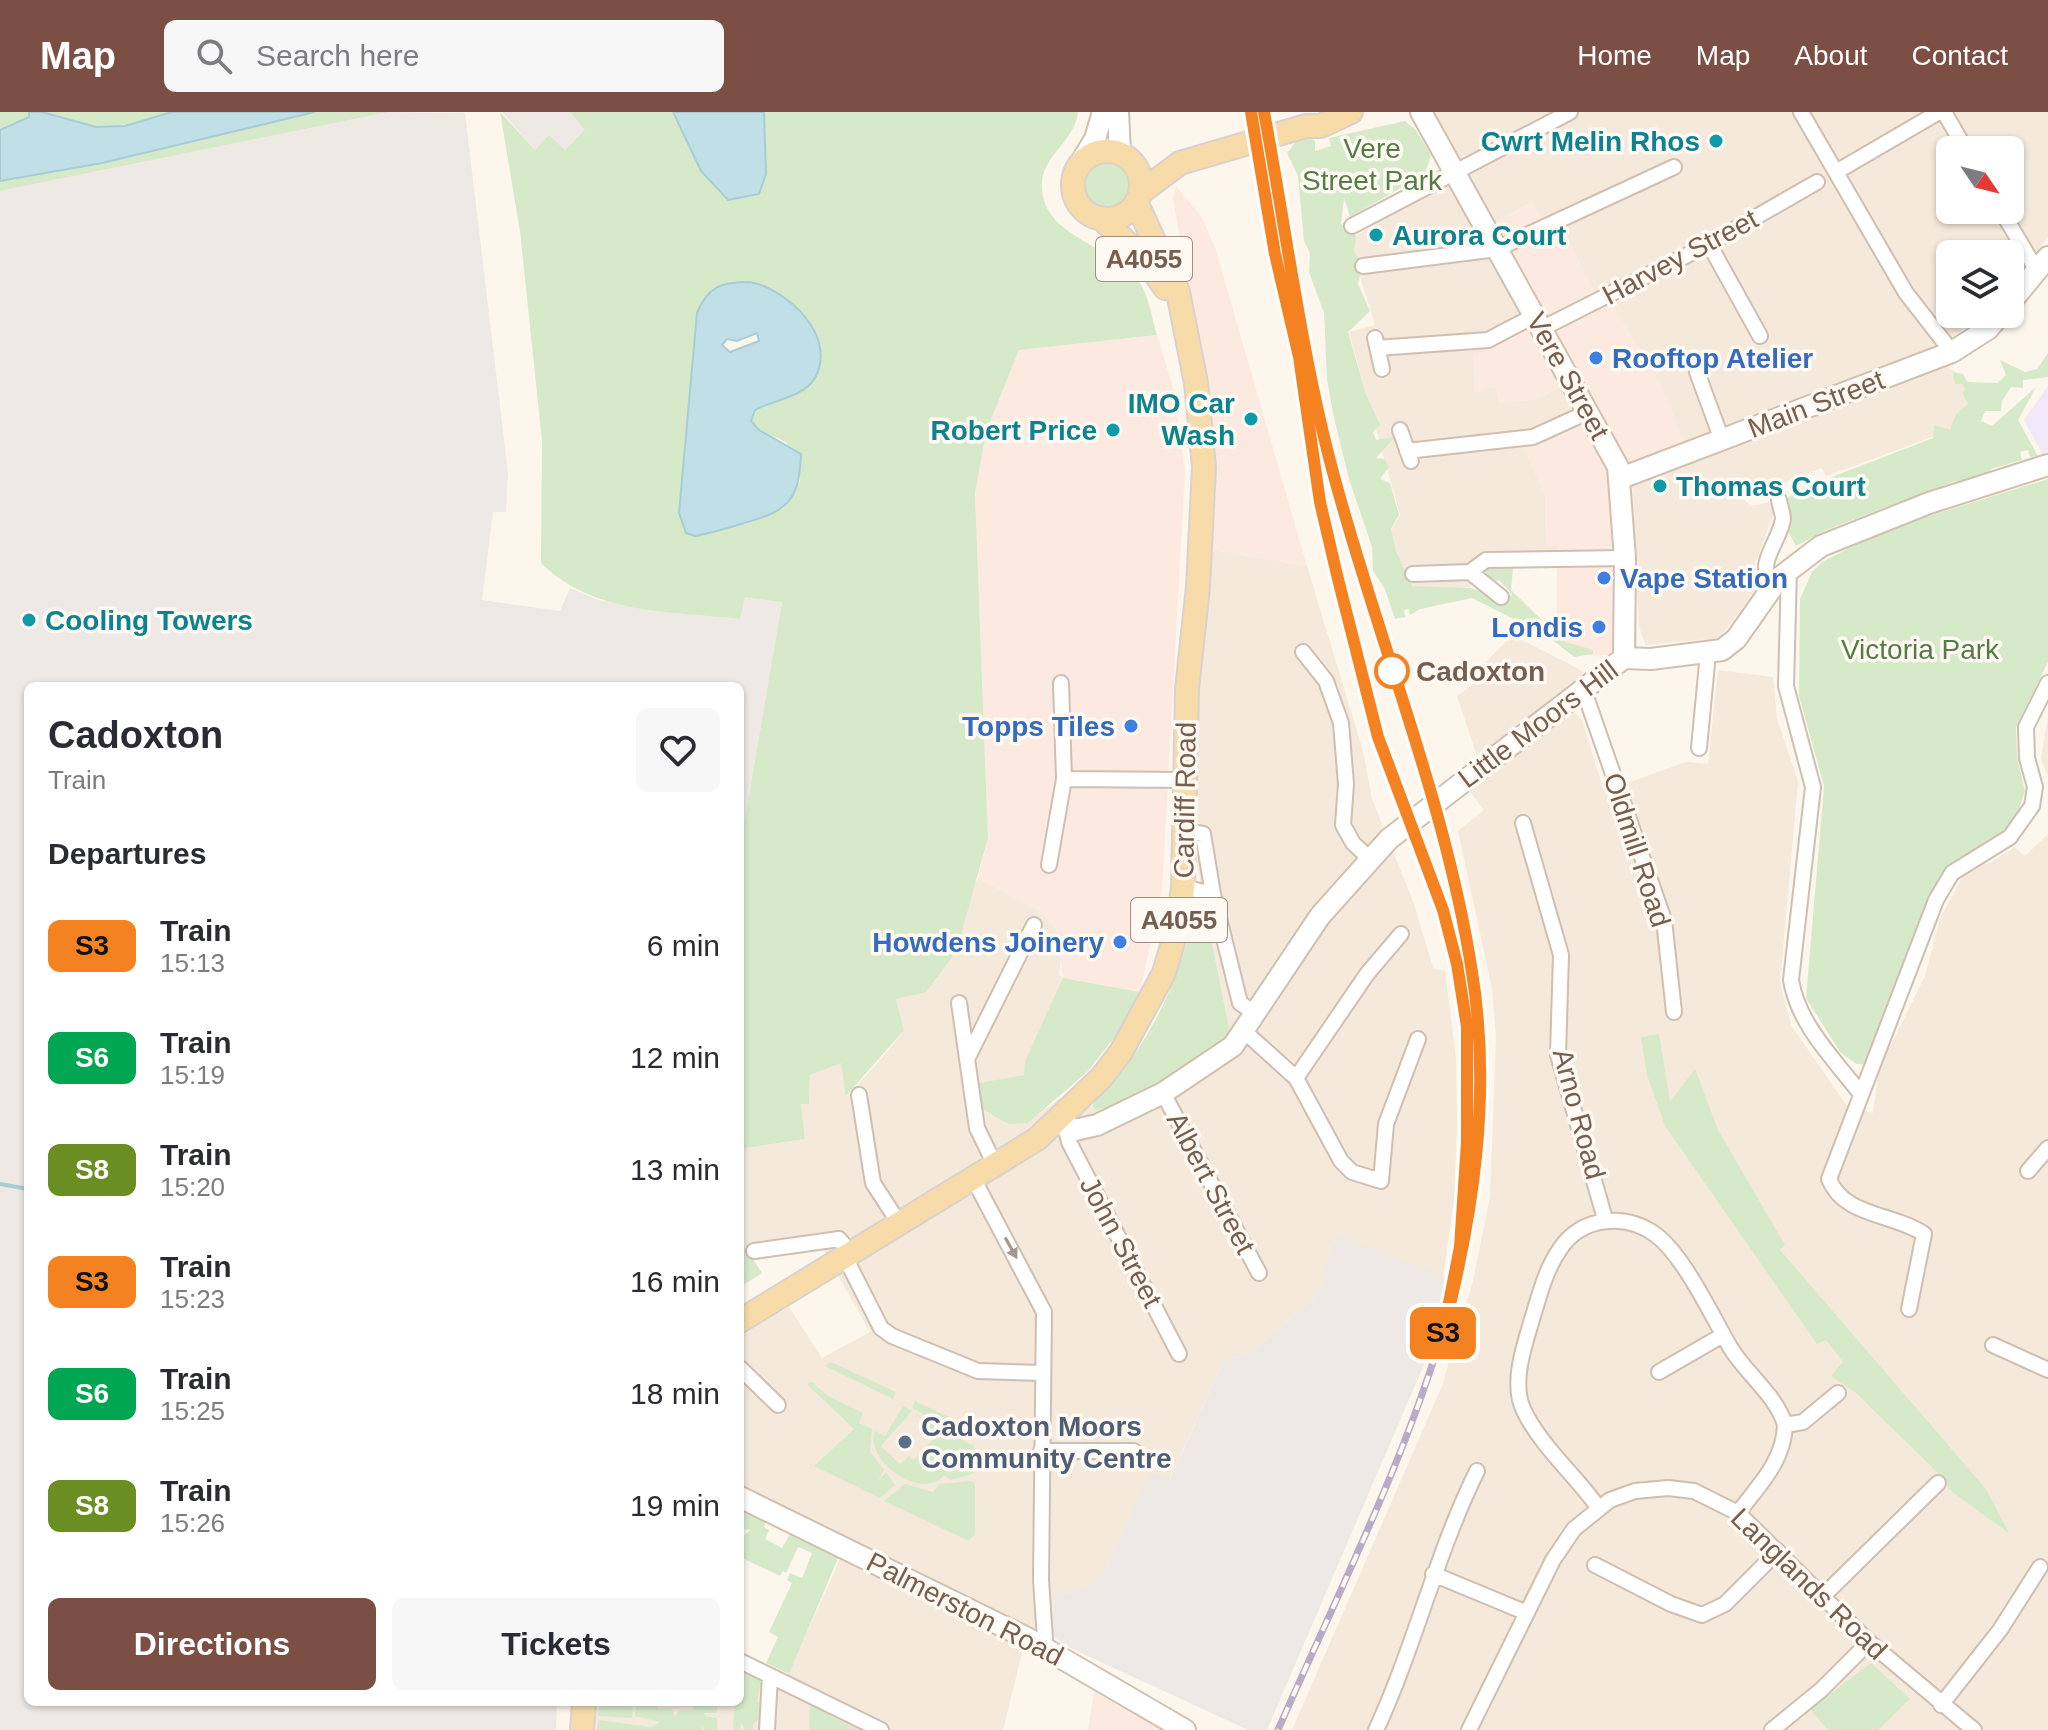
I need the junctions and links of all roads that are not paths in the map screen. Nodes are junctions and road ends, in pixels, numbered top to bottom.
1 (1103, 112) edge
2 (1118, 112) edge
3 (1327, 112) edge
4 (1351, 112) edge
5 (1801, 112) edge
6 (1941, 112) edge
7 (1417, 114) edge
8 (1560, 114) edge
9 (1306, 126) junction
10 (1957, 136) edge
11 (1124, 155) junction
12 (1081, 162) junction
13 (1180, 163) junction
14 (1674, 167) dead end
15 (1452, 171) junction
16 (1836, 172) junction
17 (1817, 182) dead end
18 (1138, 198) junction
19 (1101, 218) junction
20 (2012, 224) edge
21 (1352, 226) dead end
22 (1709, 244) junction
23 (1497, 249) junction
24 (2042, 264) edge
25 (1363, 266) dead end
26 (2024, 286) edge
27 (1179, 309) junction
28 (1538, 323) junction
29 (1989, 328) edge
30 (1760, 336) dead end
31 (1952, 352) junction
32 (1382, 369) dead end
33 (1697, 372) dead end
34 (1588, 412) junction
35 (1400, 430) dead end
36 (1722, 440) junction
37 (2048, 465) edge
38 (1621, 478) junction
39 (1779, 500) dead end
40 (1625, 558) junction
41 (1789, 569) junction
42 (1470, 572) junction
43 (1413, 574) dead end
44 (1772, 586) junction
45 (1501, 597) dead end
46 (1303, 652) dead end
47 (1708, 653) junction
48 (1624, 658) junction
49 (1061, 683) dead end
50 (2048, 683) edge
51 (1584, 691) junction
52 (1699, 748) dead end
53 (1064, 779) junction
54 (1186, 780) junction
55 (2035, 787) junction
56 (2048, 801) edge
57 (1523, 823) dead end
58 (1185, 831) junction
59 (1370, 859) junction
60 (1049, 865) dead end
61 (1183, 887) junction
62 (1213, 894) junction
63 (1034, 925) dead end
64 (1401, 934) dead end
65 (959, 1003) dead end
66 (1674, 1012) dead end
67 (1256, 1014) junction
68 (1245, 1032) junction
69 (1418, 1039) dead end
70 (967, 1059) junction
71 (1296, 1078) junction
72 (1163, 1093) junction
73 (1860, 1093) junction
74 (859, 1095) dead end
75 (1062, 1125) junction
76 (2048, 1148) edge
77 (996, 1167) junction
78 (2028, 1171) dead end
79 (974, 1180) junction
80 (1605, 1219) junction
81 (899, 1223) junction
82 (754, 1251) dead end
83 (847, 1254) junction
84 (1259, 1273) dead end
85 (1909, 1309) dead end
86 (744, 1318) edge
87 (1723, 1335) junction
88 (1993, 1345) dead end
89 (1179, 1354) dead end
90 (2048, 1370) edge
91 (744, 1372) edge
92 (1659, 1372) dead end
93 (1041, 1373) junction
94 (1838, 1393) dead end
95 (778, 1405) dead end
96 (1785, 1425) junction
97 (1041, 1451) junction
98 (1134, 1451) dead end
99 (1477, 1471) dead end
100 (1938, 1483) dead end
101 (744, 1499) edge
102 (1598, 1507) junction
103 (1738, 1513) junction
104 (1778, 1551) junction
105 (1595, 1565) dead end
106 (2040, 1567) dead end
107 (1433, 1574) junction
108 (1823, 1596) junction
109 (1527, 1613) junction
110 (1869, 1642) junction
111 (1042, 1646) junction
112 (744, 1663) edge
113 (770, 1676) junction
114 (1941, 1705) junction
115 (584, 1706) edge
116 (582, 1730) edge
117 (767, 1730) edge
118 (881, 1730) edge
119 (1185, 1730) edge
120 (1376, 1730) edge
121 (1469, 1730) edge
122 (1772, 1730) edge
123 (1974, 1730) edge

1 - 12 street
2 - 11 street
3 - 9 main road
4 - 9 main road
5 - 16 street
6 - 10 street
6 - 16 street
7 - 15 street, Vere Street
8 - 15 street
9 - 13 main road
11 - 12 main road
11 - 13 main road
11 - 18 main road
12 - 19 main road
13 - 18 main road
14 - 23 street
15 - 21 street
15 - 23 street, Vere Street
16 - 31 street
17 - 22 street, Harvey Street
18 - 19 main road
18 - 27 main road, Cardiff Road / A4055
19 - 27 main road, Cardiff Road / A4055
20 - 24 street
22 - 28 street, Harvey Street
22 - 30 street
23 - 25 street
23 - 28 street, Vere Street
24 - 26 street
27 - 54 main road, Cardiff Road / A4055
28 - 32 street, Harvey Street
28 - 34 street, Vere Street
29 - 31 street, Main Street
31 - 36 street, Main Street
33 - 36 street
34 - 35 street
34 - 38 street, Vere Street
36 - 38 street, Main Street
37 - 41 street, Little Moors Hill
38 - 40 street, Vere Street
39 - 44 street
40 - 42 street
40 - 48 street, Vere Street
41 - 44 street, Little Moors Hill
41 - 73 street
42 - 43 street
42 - 45 street
44 - 47 street, Little Moors Hill
46 - 59 street
47 - 48 street, Little Moors Hill
47 - 52 street
48 - 51 street, Little Moors Hill
49 - 53 street
50 - 55 street
51 - 59 street, Little Moors Hill
51 - 66 street, Oldmill Road
53 - 54 street
53 - 60 street
54 - 58 main road, Cardiff Road / A4055
55 - 56 street
55 - 73 street
57 - 80 street, Arno Road
58 - 61 main road, Cardiff Road / A4055
58 - 62 street
59 - 67 street, Little Moors Hill
61 - 62 street
61 - 75 main road, Cardiff Road / A4055
62 - 67 street
63 - 70 street
64 - 71 street
65 - 70 street
67 - 68 street, Little Moors Hill
68 - 71 street
68 - 72 street, Little Moors Hill
69 - 71 street
70 - 77 street
72 - 75 street, Little Moors Hill
72 - 84 street, Albert Street
73 - 85 street
74 - 81 street
75 - 77 main road, Cardiff Road / A4055
75 - 89 street, John Street
76 - 78 street
77 - 79 main road, Cardiff Road / A4055
79 - 81 main road, Cardiff Road / A4055
79 -> 93 street
80 - 87 street
80 - 102 street
81 - 83 main road, Cardiff Road / A4055
82 - 83 street
83 - 86 main road, Cardiff Road / A4055
83 - 93 street
87 - 92 street
87 - 96 street
88 - 90 street
91 - 95 street
93 - 97 street
94 - 96 street
96 - 103 street
97 - 98 street
97 - 111 street
99 - 107 street
100 - 108 street
101 - 111 street, Palmerston Road
102 - 103 street, Langlands Road
102 - 109 street, Langlands Road
103 - 104 street, Langlands Road
104 - 105 street
104 - 108 street, Langlands Road
106 - 114 street
107 - 109 street
107 - 120 street
108 - 110 street, Langlands Road
109 - 121 street, Langlands Road
110 - 114 street, Langlands Road
110 - 122 street
111 - 119 street, Palmerston Road
112 - 113 street
113 - 117 street
113 - 118 street
114 - 123 street, Langlands Road
115 - 116 main road

